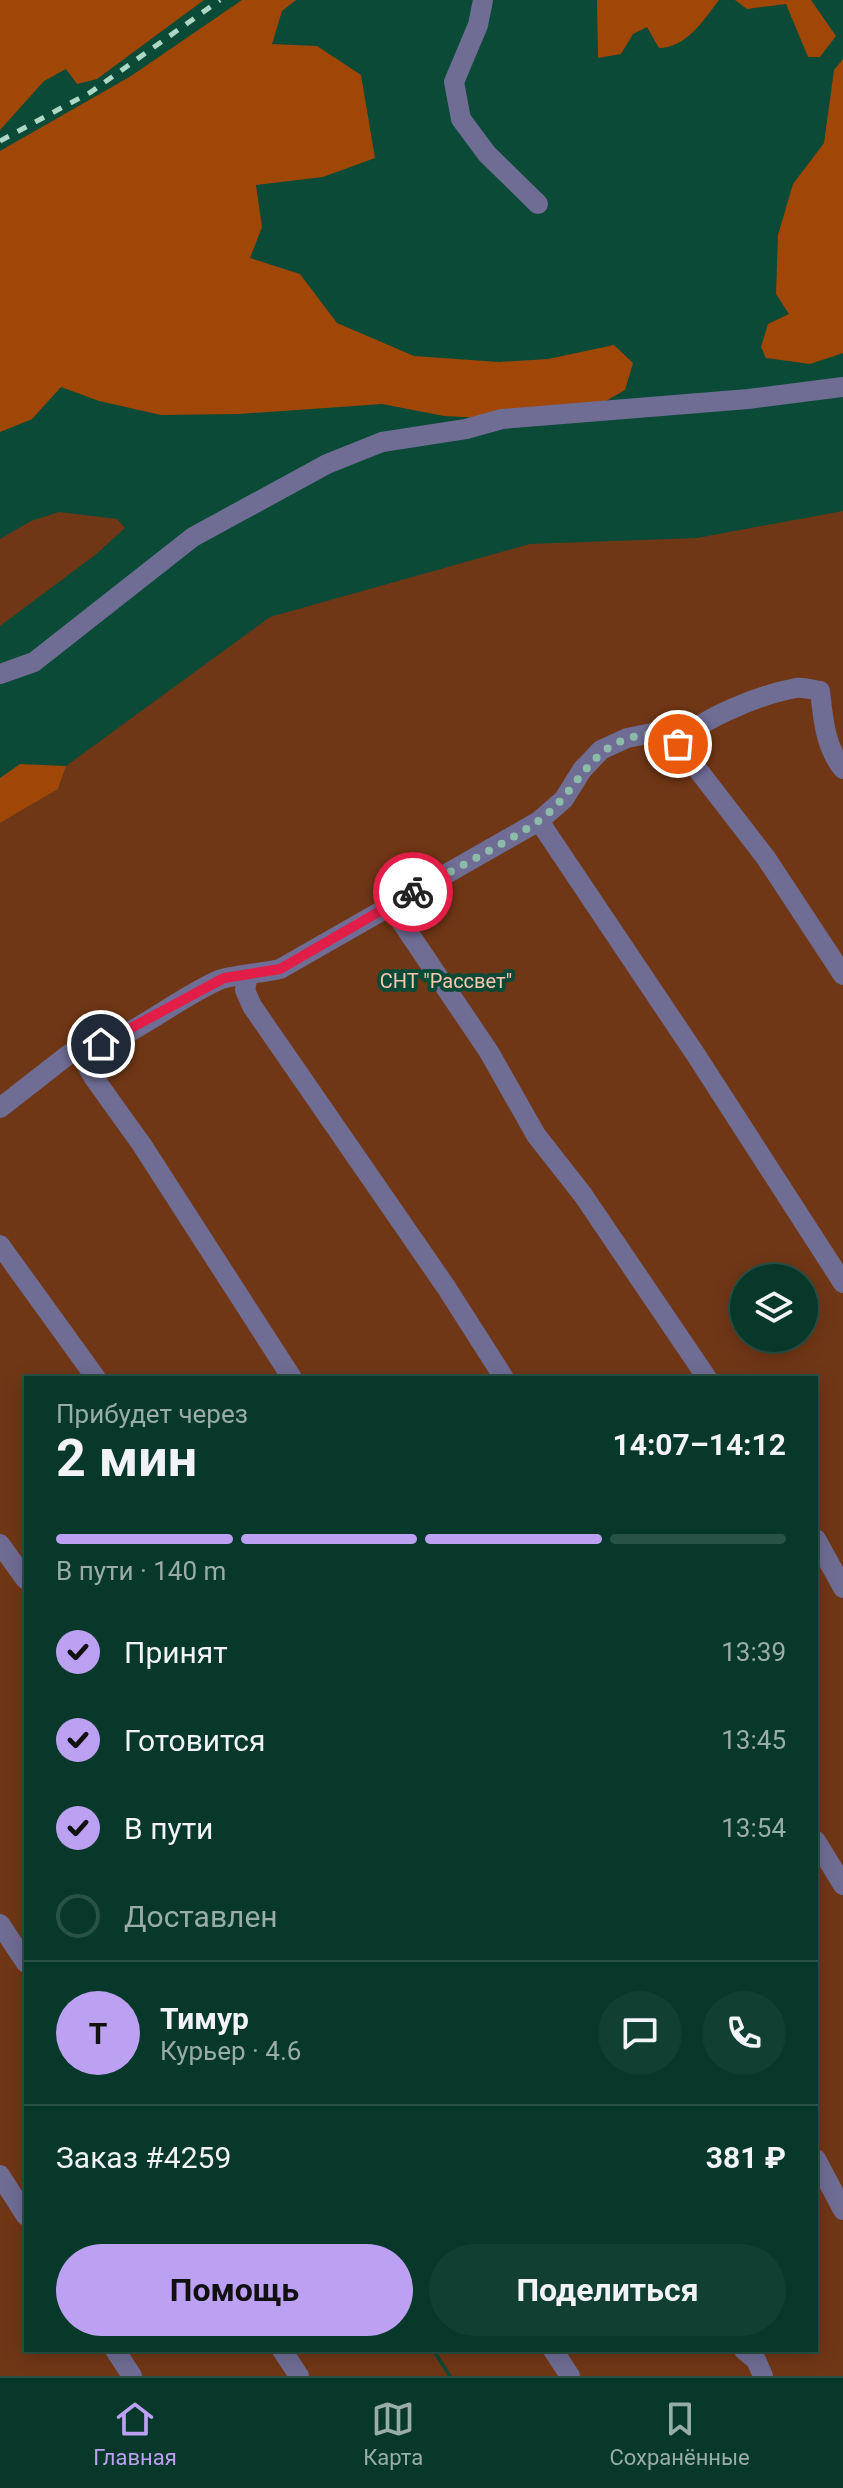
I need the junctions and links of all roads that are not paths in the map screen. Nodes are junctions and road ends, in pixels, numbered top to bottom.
1 (483, 0) edge
2 (538, 204) dead end
3 (843, 387) edge
4 (0, 674) edge
5 (678, 744) junction
6 (843, 769) edge
7 (539, 821) junction
8 (390, 905) junction
9 (843, 975) edge
10 (248, 976) junction
11 (80, 1053) junction
12 (0, 1108) edge
13 (0, 1245) edge
14 (843, 1283) edge
15 (95, 1376) edge
16 (291, 1376) edge
17 (503, 1376) edge
18 (706, 1376) edge
19 (818, 1543) edge
20 (0, 1544) edge
21 (24, 1577) edge
22 (843, 1588) edge
23 (818, 1844) edge
24 (843, 1885) edge
25 (0, 1924) edge
26 (24, 1960) edge
27 (818, 2163) edge
28 (0, 2175) edge
29 (843, 2210) edge
30 (24, 2213) edge
31 (116, 2352) edge
32 (283, 2352) edge
33 (554, 2352) edge
34 (746, 2352) edge
35 (132, 2376) edge
36 (299, 2376) edge
37 (570, 2376) edge
38 (763, 2376) edge

1 - 2 lane
3 - 4 lane
5 - 6 lane
5 - 7 lane
5 - 9 lane
7 - 8 lane
7 - 14 lane
8 - 10 lane
8 - 18 lane
10 - 11 lane
10 - 17 lane
11 - 12 lane
11 - 16 lane
13 - 15 lane
19 - 22 lane
20 - 21 lane
23 - 24 lane
25 - 26 lane
27 - 29 lane
28 - 30 lane
31 - 35 lane
32 - 36 lane
33 - 37 lane
34 - 38 lane

